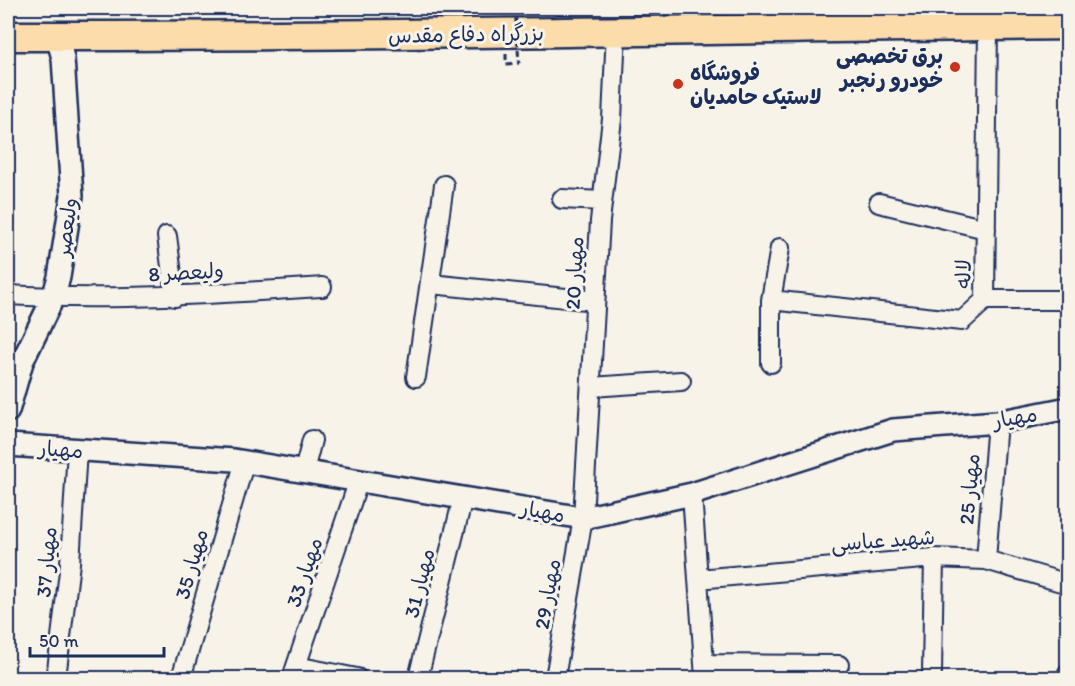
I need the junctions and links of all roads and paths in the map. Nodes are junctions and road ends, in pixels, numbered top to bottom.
1 (515, 8) edge
2 (1068, 25) edge
3 (988, 26) junction
4 (616, 30) junction
5 (8, 36) edge
6 (62, 43) junction
7 (506, 64) dead end
8 (444, 186) dead end
9 (562, 199) dead end
10 (602, 201) junction
11 (879, 203) dead end
12 (986, 229) junction
13 (167, 236) dead end
14 (780, 248) dead end
15 (431, 284) junction
16 (322, 286) dead end
17 (8, 295) edge
18 (175, 297) junction
19 (53, 298) junction
20 (771, 300) junction
21 (985, 300) junction
22 (1068, 300) edge
23 (595, 301) junction
24 (15, 362) edge
25 (771, 363) dead end
26 (416, 377) dead end
27 (681, 381) dead end
28 (591, 387) junction
29 (1068, 408) edge
30 (8, 411) edge
31 (997, 422) junction
32 (312, 440) dead end
33 (8, 445) edge
34 (77, 450) junction
35 (245, 461) junction
36 (303, 471) junction
37 (359, 480) junction
38 (692, 494) junction
39 (463, 498) junction
40 (583, 518) junction
41 (934, 558) junction
42 (986, 560) junction
43 (698, 579) junction
44 (1068, 584) edge
45 (839, 665) dead end
46 (705, 671) edge
47 (294, 672) edge
48 (932, 672) dead end
49 (1068, 673) edge
50 (56, 678) edge
51 (181, 678) edge
52 (357, 678) edge
53 (418, 678) edge
54 (555, 678) edge
55 (1065, 678) edge

1 - 7 path, bridge
2 - 3 highway, بزرگراه دفاع مقدس
3 - 4 highway, بزرگراه دفاع مقدس
3 - 12 street, لاله
4 - 6 highway, بزرگراه دفاع مقدس
4 - 10 street, مهیار 20
5 - 6 highway, بزرگراه دفاع مقدس
6 - 19 street, ولیعصر
8 - 15 street
9 - 10 street
10 - 23 street, مهیار 20
11 - 12 street
12 - 21 street, لاله
13 - 18 street
14 - 20 street
15 - 23 street
15 - 26 street
16 - 18 street, ولیعصر 8
17 - 19 street, ولیعصر 8
18 - 19 street, ولیعصر 8
19 - 24 street, ولیعصر
20 - 21 street, لاله
20 - 25 street
21 - 22 street
23 - 28 street, مهیار 20
24 - 30 street, ولیعصر
27 - 28 street
28 - 40 street, مهیار 20
29 - 31 street, مهیار
31 - 38 street, مهیار
31 - 42 street, مهیار 25
32 - 36 street
33 - 34 street, مهیار
34 - 35 street, مهیار
34 - 50 street, مهیار 37
35 - 36 street, مهیار
35 - 51 street, مهیار 35
36 - 37 street, مهیار
37 - 39 street, مهیار
37 - 47 street, مهیار 33
38 - 40 street, مهیار
38 - 43 street
39 - 40 street, مهیار
39 - 53 street, مهیار 31
40 - 54 street, مهیار 29
41 - 42 street, شهید عباسی
41 - 43 street, شهید عباسی
41 - 48 street
42 - 44 street, شهید عباسی
43 - 46 street
45 - 46 street
47 - 52 street
49 - 55 street

